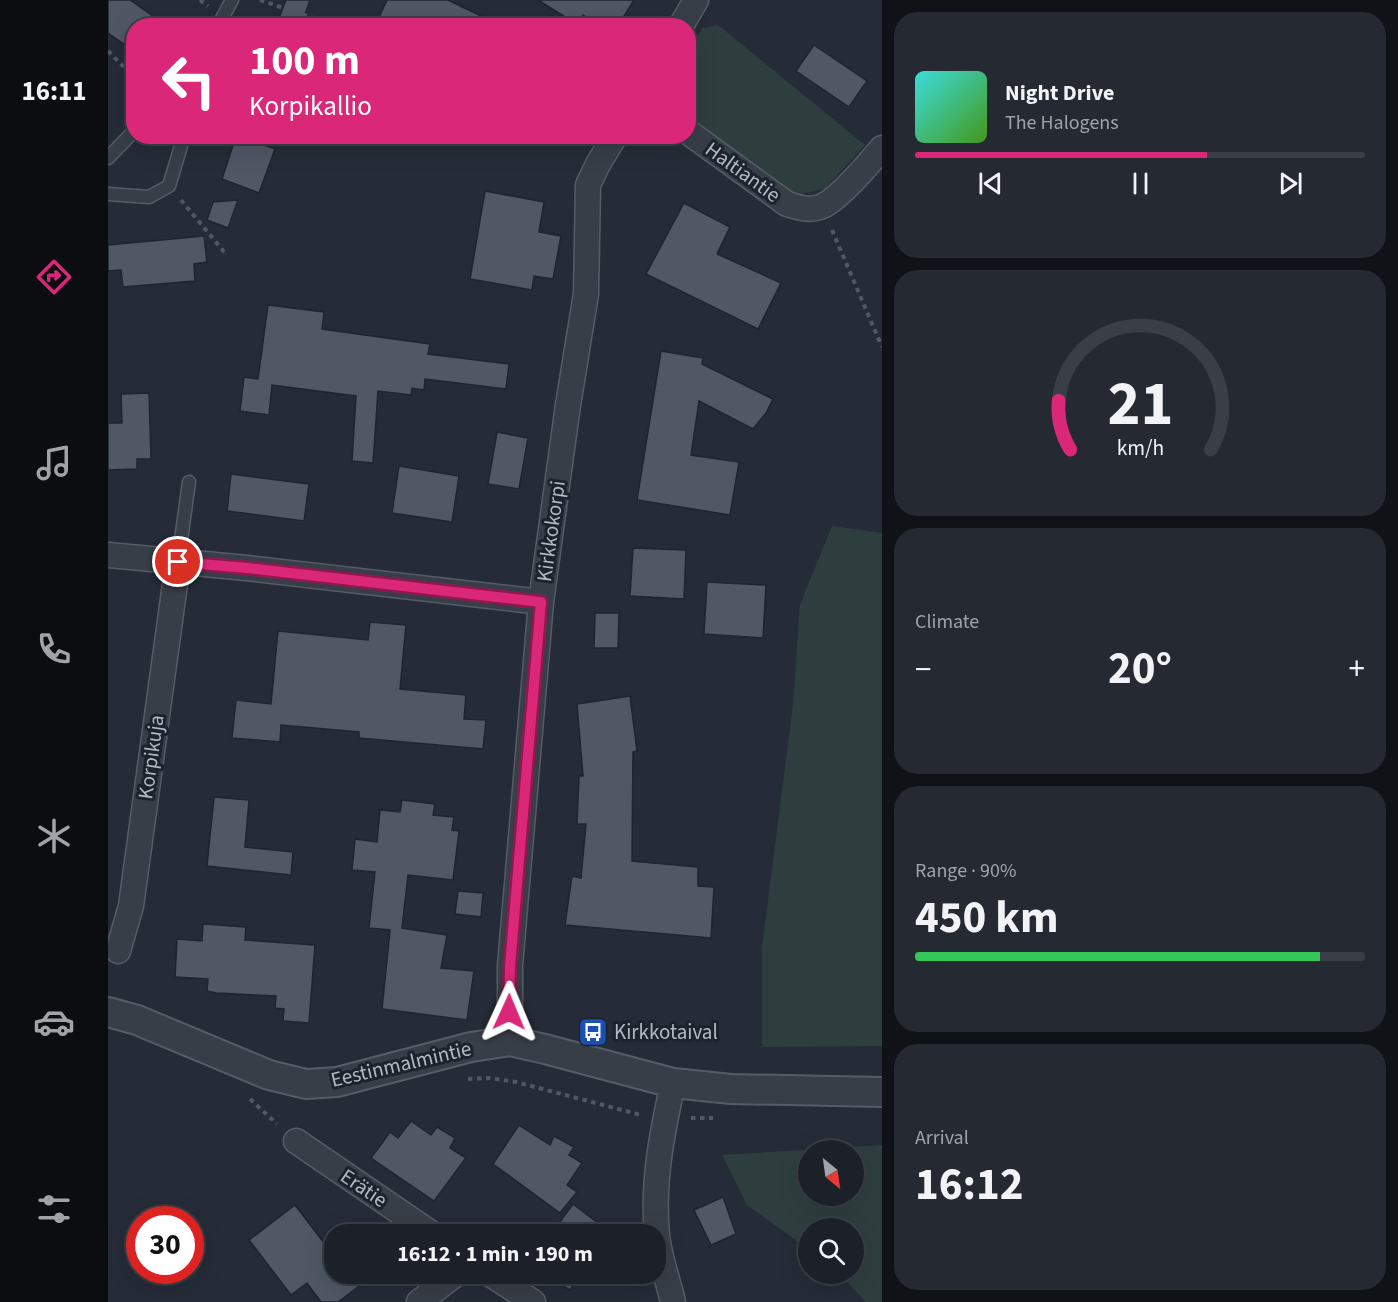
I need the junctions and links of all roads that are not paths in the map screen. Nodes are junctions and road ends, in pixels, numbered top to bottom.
1 (232, 0) edge
2 (696, 0) edge
3 (222, 18) edge
4 (686, 18) edge
5 (696, 138) edge
6 (126, 139) edge
7 (182, 144) edge
8 (610, 144) edge
9 (882, 148) edge
10 (108, 158) edge
11 (108, 194) edge
12 (189, 483) dead end
13 (108, 555) edge
14 (178, 562) junction
15 (541, 602) junction
16 (118, 951) dead end
17 (108, 1012) edge
18 (510, 1041) junction
19 (673, 1083) junction
20 (882, 1092) edge
21 (296, 1141) road end
22 (417, 1224) edge
23 (443, 1284) edge
24 (505, 1284) edge
25 (419, 1302) edge
26 (533, 1302) edge
27 (673, 1302) edge

1 - 3 lane
2 - 4 street
5 - 9 street, Haltiantie
6 - 10 lane
7 - 11 lane
8 - 15 street, Kirkkokorpi
12 - 14 lane
13 - 14 street
14 - 15 street
14 - 16 street, Korpikuja
15 - 18 street, Kirkkokorpi
17 - 18 street, Eestinmalmintie
18 - 19 street, Eestinmalmintie
19 - 20 street, Eestinmalmintie
19 - 27 street
21 - 22 street, Erätie
23 - 25 street
24 - 26 street

